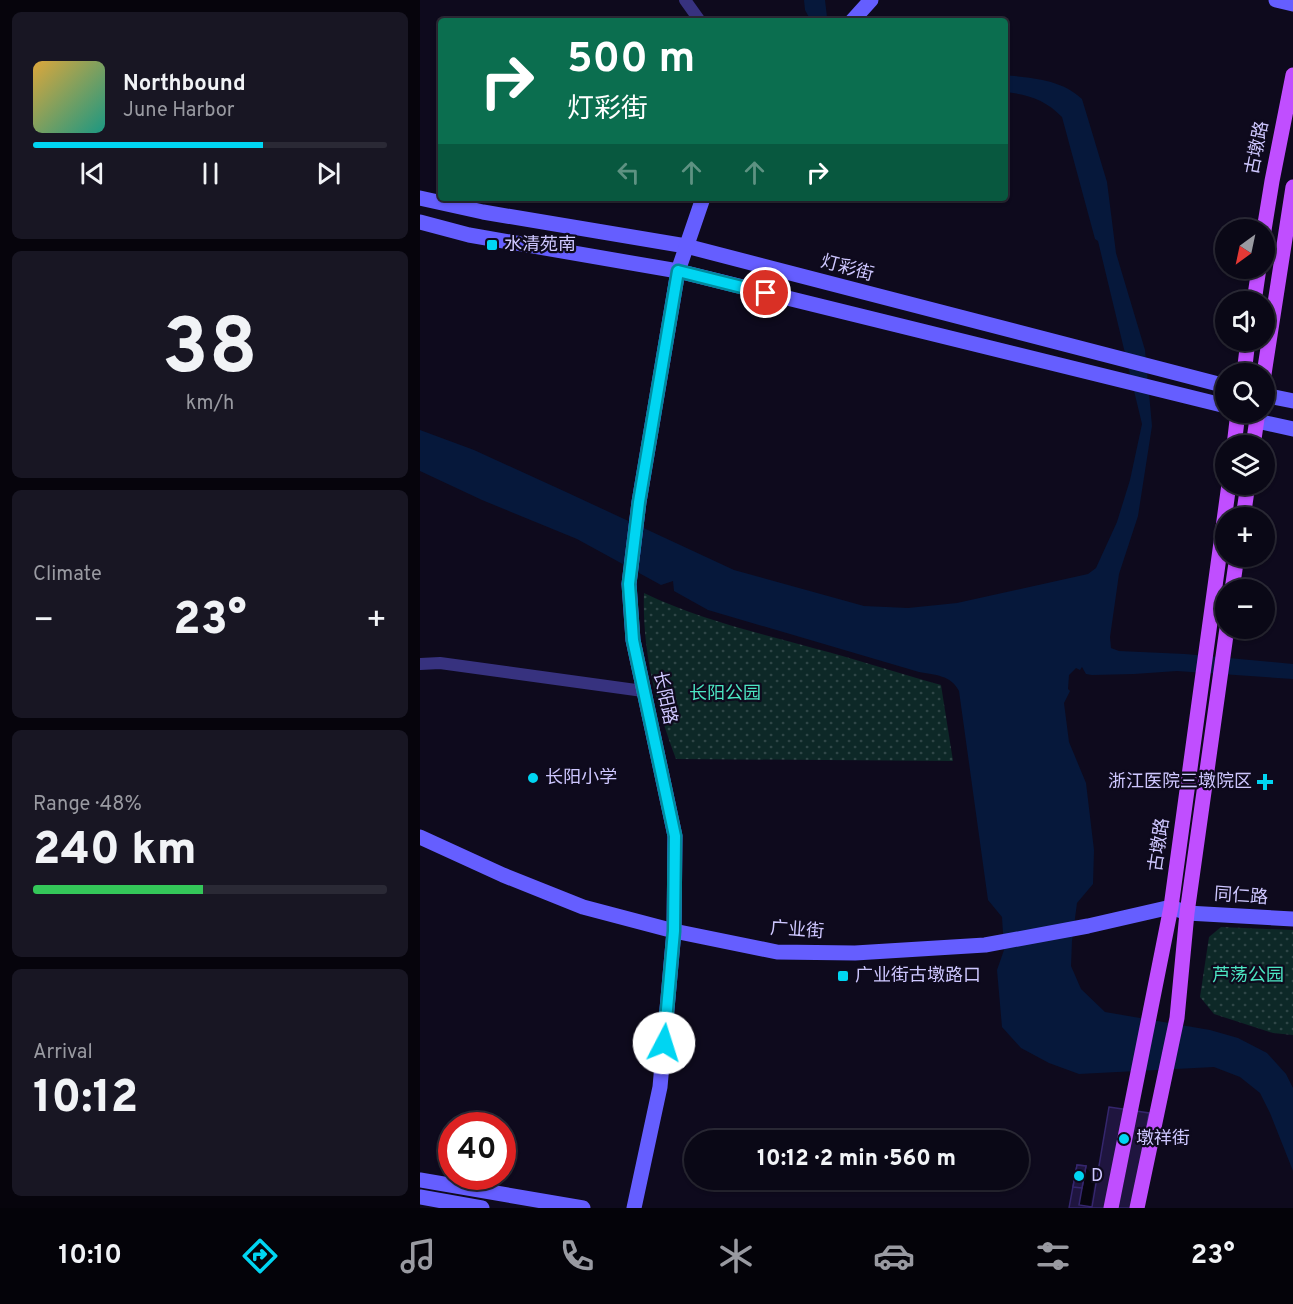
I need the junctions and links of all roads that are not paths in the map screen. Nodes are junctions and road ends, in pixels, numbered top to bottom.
1 (685, 0) edge
2 (870, 0) edge
3 (1276, 0) edge
4 (1293, 4) edge
5 (698, 18) edge
6 (854, 18) edge
7 (1293, 75) edge
8 (1293, 187) edge
9 (420, 198) edge
10 (702, 201) edge
11 (1266, 219) edge
12 (420, 222) edge
13 (686, 246) junction
14 (678, 271) junction
15 (1266, 363) edge
16 (1215, 383) edge
17 (1275, 397) edge
18 (1293, 401) edge
19 (1215, 403) edge
20 (1275, 423) edge
21 (1293, 429) edge
22 (1227, 495) edge
23 (1225, 639) edge
24 (420, 664) edge
25 (643, 692) junction
26 (420, 837) edge
27 (1171, 908) junction
28 (1187, 913) junction
29 (1293, 920) edge
30 (674, 931) junction
31 (420, 1180) edge
32 (420, 1197) edge
33 (482, 1208) edge
34 (584, 1208) edge
35 (634, 1208) edge
36 (1111, 1208) edge
37 (1137, 1208) edge

1 - 5 street
2 - 6 street
3 - 4 street
7 - 11 main road, 古墩路
8 - 15 main road
9 - 13 street, 灯彩街
10 - 13 street, 长阳路
12 - 14 street
13 - 14 street, 长阳路
13 - 16 street, 灯彩街
14 - 19 street
14 - 25 street, 长阳路
17 - 18 street
20 - 21 street
22 - 27 main road, 古墩路
23 - 28 main road, 古墩路
24 - 25 street
25 - 30 street, 长阳路
26 - 30 street, 广业街
27 - 28 street, 广业街
27 - 30 street, 广业街
27 - 36 main road, 古墩路
28 - 29 street, 同仁路
28 - 37 main road, 古墩路
30 - 35 street, 长阳路
31 - 34 street
32 - 33 street

